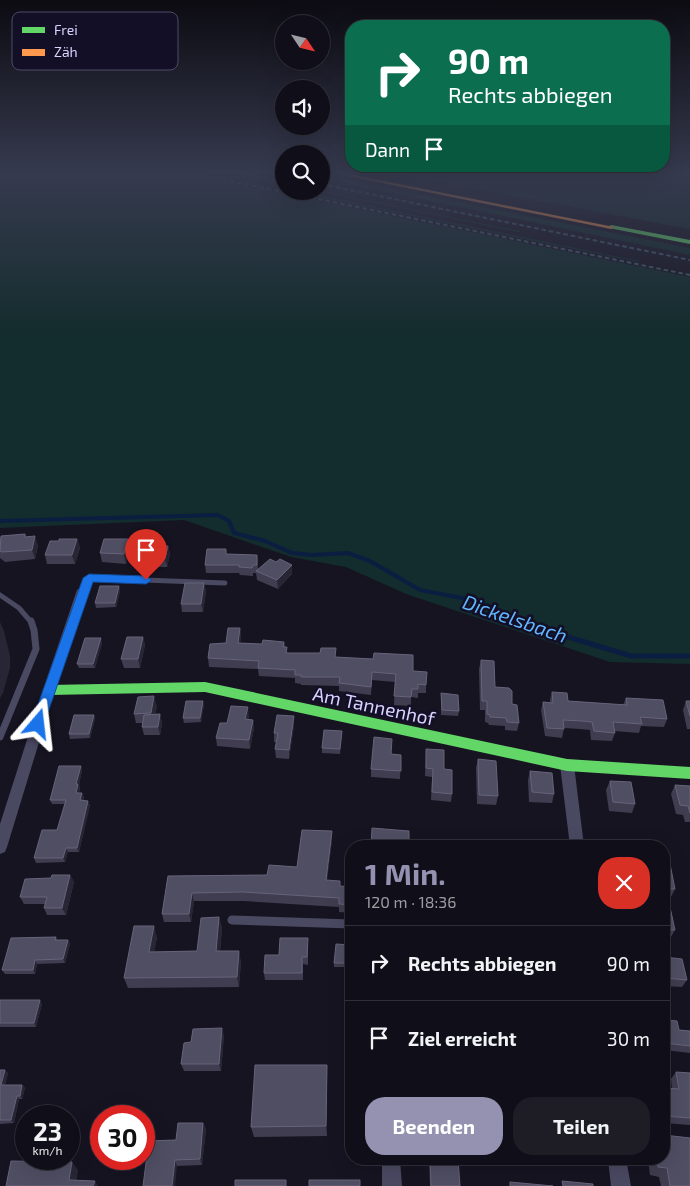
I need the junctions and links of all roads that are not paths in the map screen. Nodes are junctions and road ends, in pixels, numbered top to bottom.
1 (615, 227) edge
2 (655, 227) edge
3 (690, 234) edge
4 (690, 242) edge
5 (225, 583) dead end
6 (83, 590) joint
7 (0, 595) edge
8 (49, 690) junction
9 (0, 737) edge
10 (567, 765) junction
11 (690, 773) edge
12 (576, 840) edge
13 (0, 847) edge
14 (232, 920) dead end
15 (345, 924) edge
16 (391, 1165) edge
17 (618, 1165) edge
18 (392, 1186) edge
19 (621, 1186) edge

1 - 4 main road
2 - 3 main road
5 - 6 lane
6 - 8 street
7 - 9 lane
8 - 10 main road, Am Tannenhof
8 - 13 street
10 - 11 main road, Am Tannenhof
10 - 12 street
14 - 15 lane
16 - 18 street
17 - 19 street

